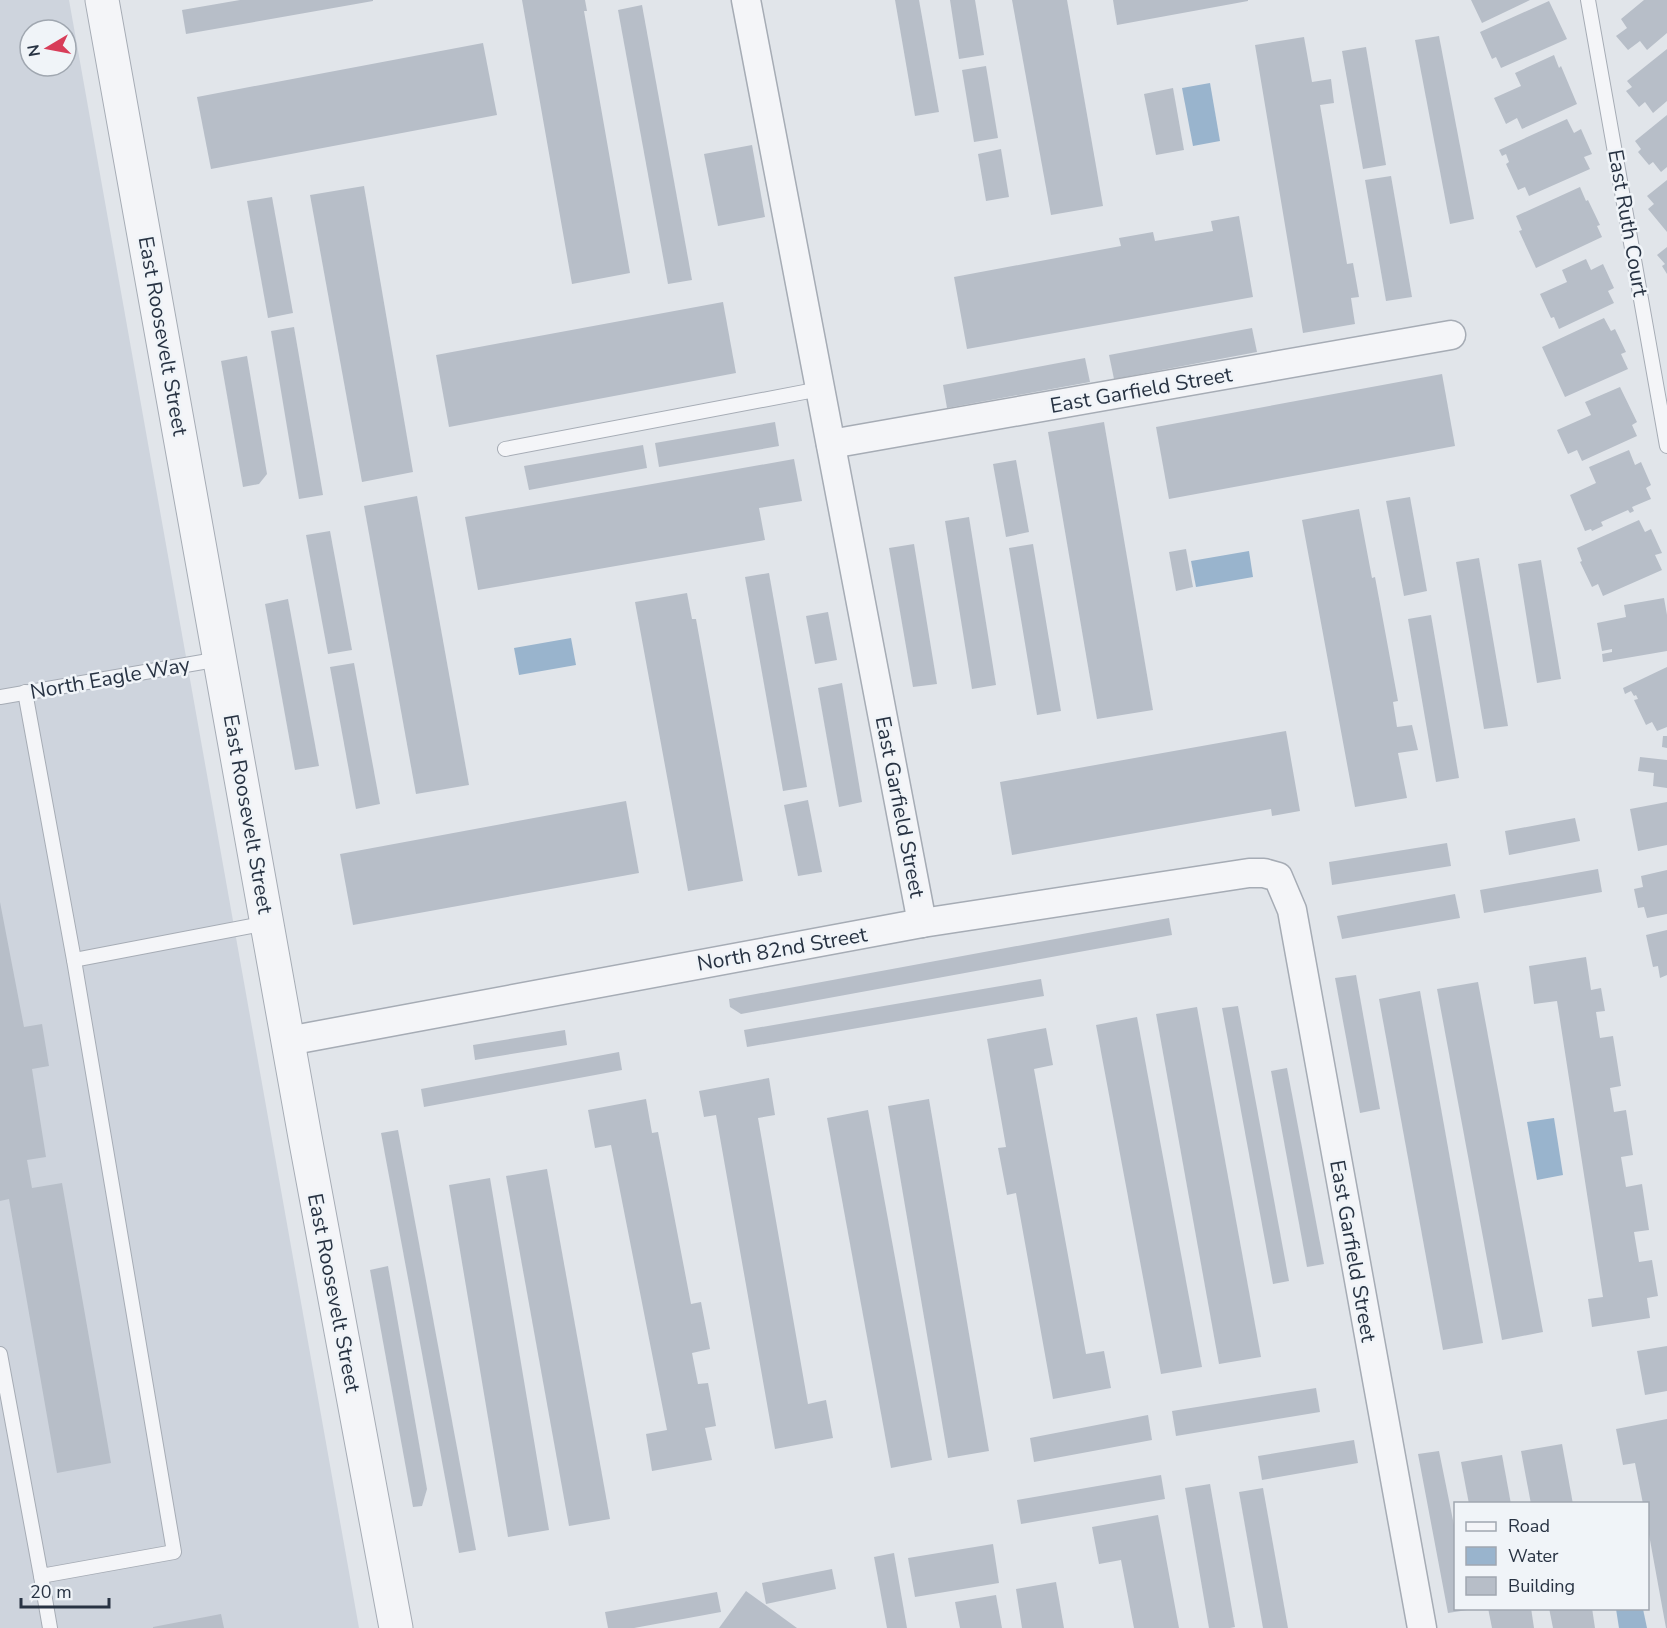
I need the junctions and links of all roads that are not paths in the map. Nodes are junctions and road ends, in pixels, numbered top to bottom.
1 (102, 0) edge
2 (746, 0) edge
3 (1588, 0) edge
4 (1451, 335) dead end
5 (820, 389) junction
6 (831, 444) junction
7 (1667, 446) edge
8 (505, 449) dead end
9 (221, 659) junction
10 (25, 692) junction
11 (0, 697) edge
12 (1278, 877) joint
13 (267, 923) junction
14 (922, 923) junction
15 (74, 960) junction
16 (288, 1041) junction
17 (0, 1354) edge
18 (41, 1576) junction
19 (50, 1628) edge
20 (396, 1628) edge
21 (1422, 1628) edge

1 - 9 street, East Roosevelt Street
2 - 5 street, East Garfield Street
3 - 7 lane, East Ruth Court
4 - 6 street, East Garfield Street
5 - 6 street, East Garfield Street
5 - 8 lane
6 - 14 street, East Garfield Street
9 - 10 lane, North Eagle Way
9 - 13 street, East Roosevelt Street
10 - 11 lane, North Eagle Way
10 - 15 lane
12 - 14 street, North 82nd Street
12 - 21 street, East Garfield Street
13 - 15 lane
13 - 16 street, East Roosevelt Street
14 - 16 street, North 82nd Street
15 - 18 lane
16 - 20 street, East Roosevelt Street
17 - 18 lane
18 - 19 lane

